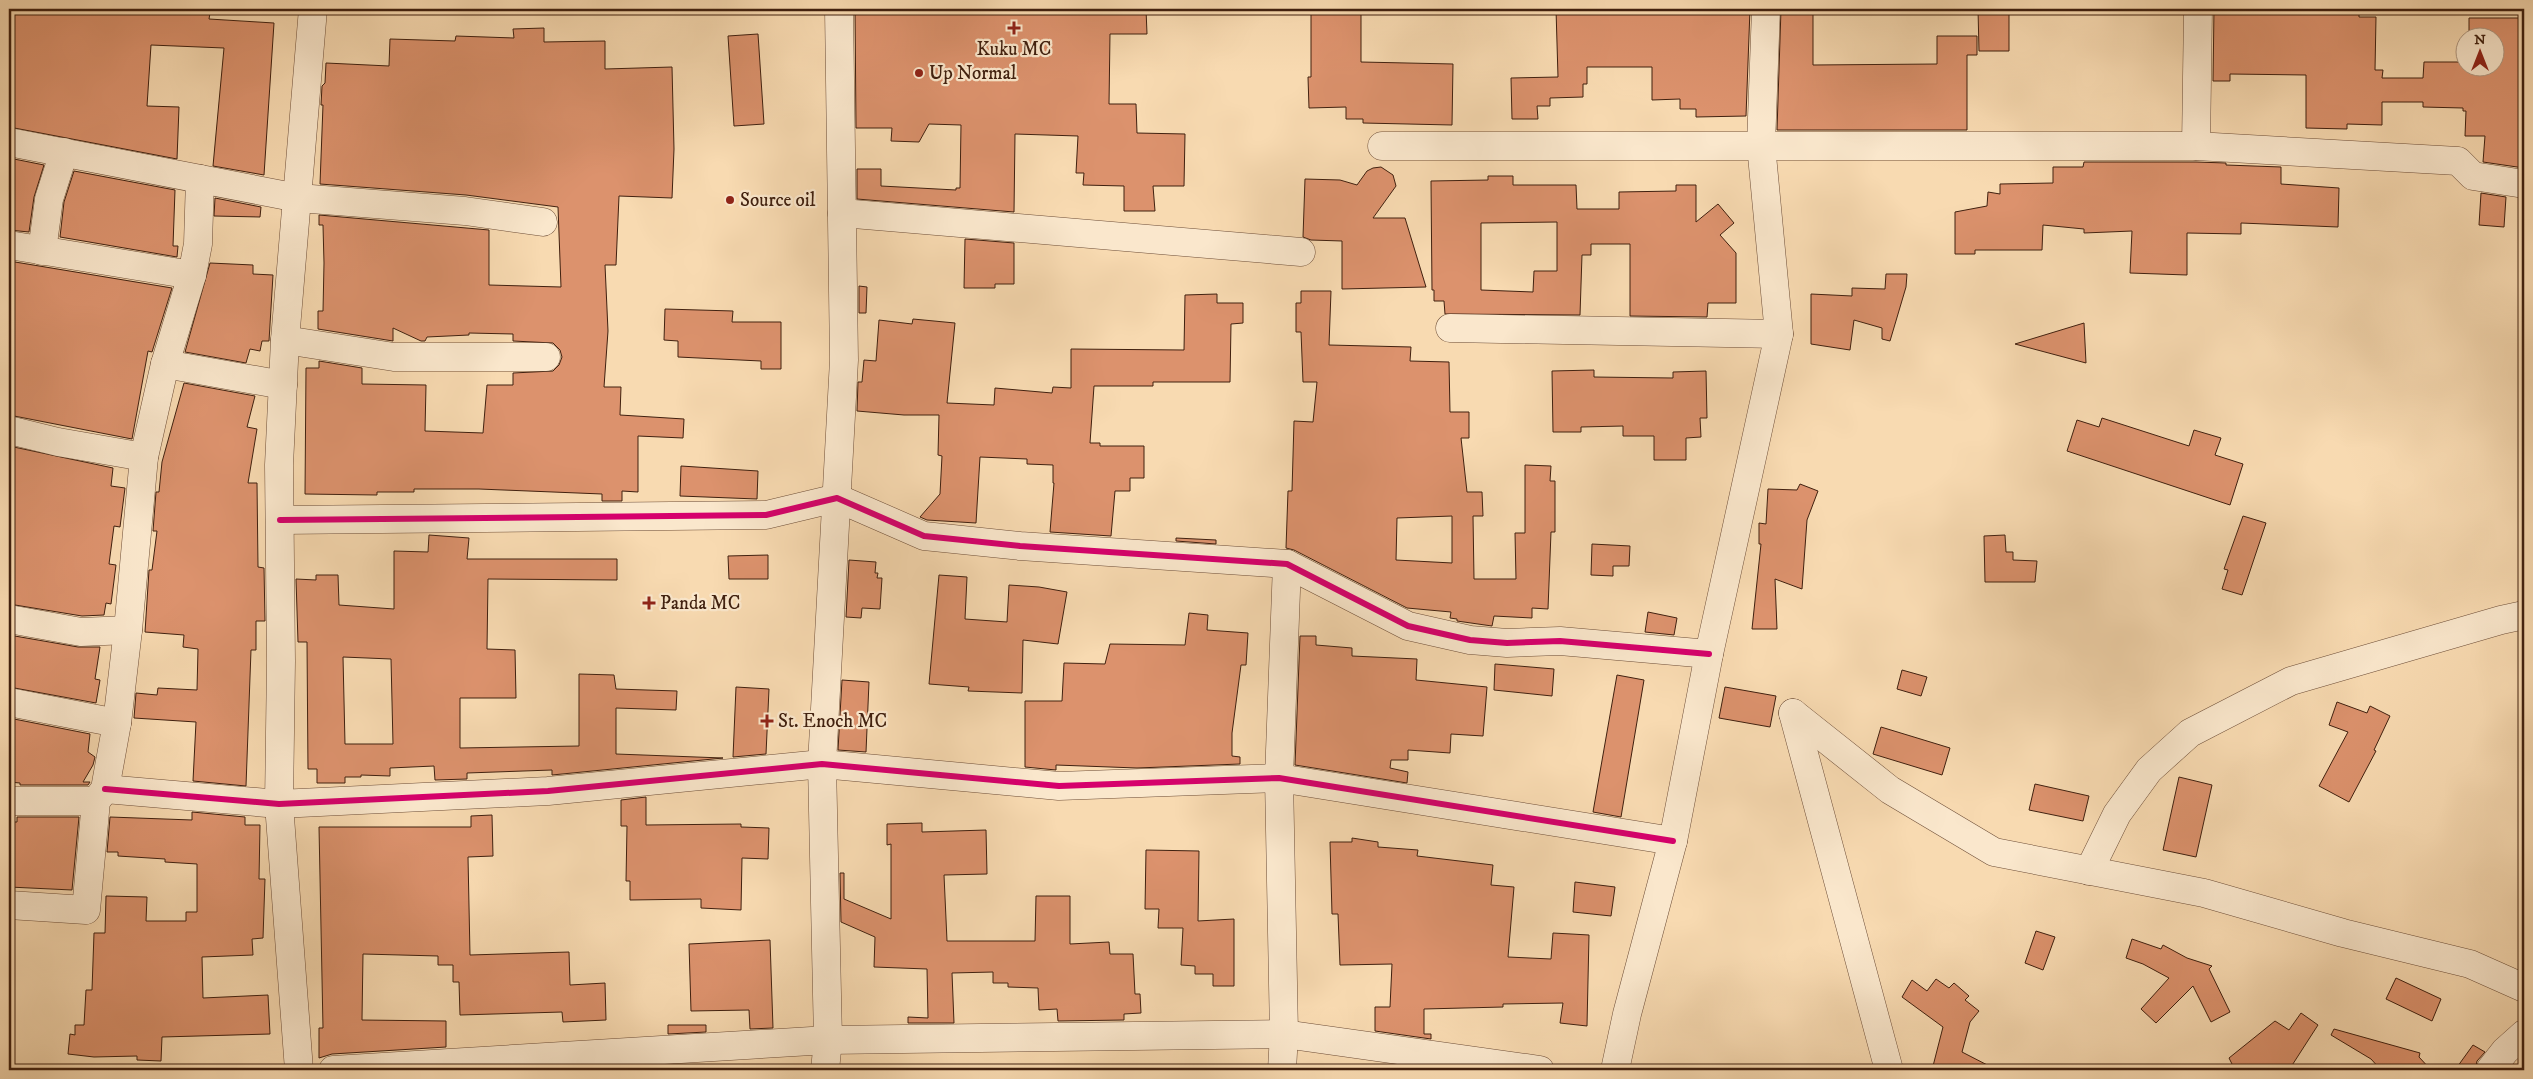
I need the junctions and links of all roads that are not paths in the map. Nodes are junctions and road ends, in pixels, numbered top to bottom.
1 (313, 9) edge
2 (839, 9) edge
3 (1766, 9) edge
4 (2198, 9) edge
5 (9, 142) edge
6 (1761, 144) junction
7 (1382, 146) dead end
8 (2196, 146) junction
9 (64, 152) junction
10 (200, 179) junction
11 (2524, 184) edge
12 (298, 198) junction
13 (842, 213) junction
14 (543, 222) dead end
15 (9, 245) edge
16 (42, 251) junction
17 (1301, 252) dead end
18 (192, 275) junction
19 (1450, 328) dead end
20 (1779, 334) junction
21 (285, 340) junction
22 (546, 357) dead end
23 (165, 364) junction
24 (282, 385) junction
25 (9, 430) edge
26 (144, 457) junction
27 (837, 498) junction
28 (280, 520) junction
29 (1287, 564) junction
30 (2524, 616) edge
31 (9, 619) edge
32 (128, 630) junction
33 (1709, 654) junction
34 (9, 702) edge
35 (117, 723) junction
36 (822, 764) junction
37 (1278, 778) junction
38 (101, 795) junction
39 (9, 801) edge
40 (279, 804) junction
41 (1673, 841) junction
42 (2089, 871) junction
43 (9, 905) edge
44 (2524, 988) edge
45 (1284, 1034) junction
46 (2524, 1034) edge
47 (828, 1040) junction
48 (299, 1070) edge
49 (333, 1070) edge
50 (825, 1070) edge
51 (1282, 1070) edge
52 (1540, 1070) edge
53 (1615, 1070) edge
54 (1889, 1070) edge
55 (2490, 1070) edge

1 - 12 street
2 - 13 street
3 - 6 street
4 - 8 street
5 - 9 street
6 - 7 street
6 - 8 street
6 - 20 street
8 - 11 street
9 - 10 street
9 - 16 street
10 - 12 street
10 - 18 street
12 - 14 street
12 - 21 street
13 - 17 street
13 - 27 street
15 - 16 street
16 - 18 street
18 - 23 street
19 - 20 street
20 - 33 street
21 - 22 street
21 - 24 street
23 - 24 street
23 - 26 street
24 - 28 street
25 - 26 street
26 - 32 street
27 - 28 street
27 - 29 street
27 - 36 street
28 - 40 street
29 - 33 street
29 - 37 street
30 - 42 street
31 - 32 street
32 - 35 street
33 - 41 street
34 - 35 street
35 - 38 street
36 - 37 street
36 - 40 street
36 - 47 street
37 - 41 street
37 - 45 street
38 - 39 street
38 - 40 street
38 - 43 street
40 - 48 street
41 - 53 street
42 - 44 street
42 - 54 street
45 - 47 street
45 - 51 street
45 - 52 street
46 - 55 street
47 - 49 street
47 - 50 street

